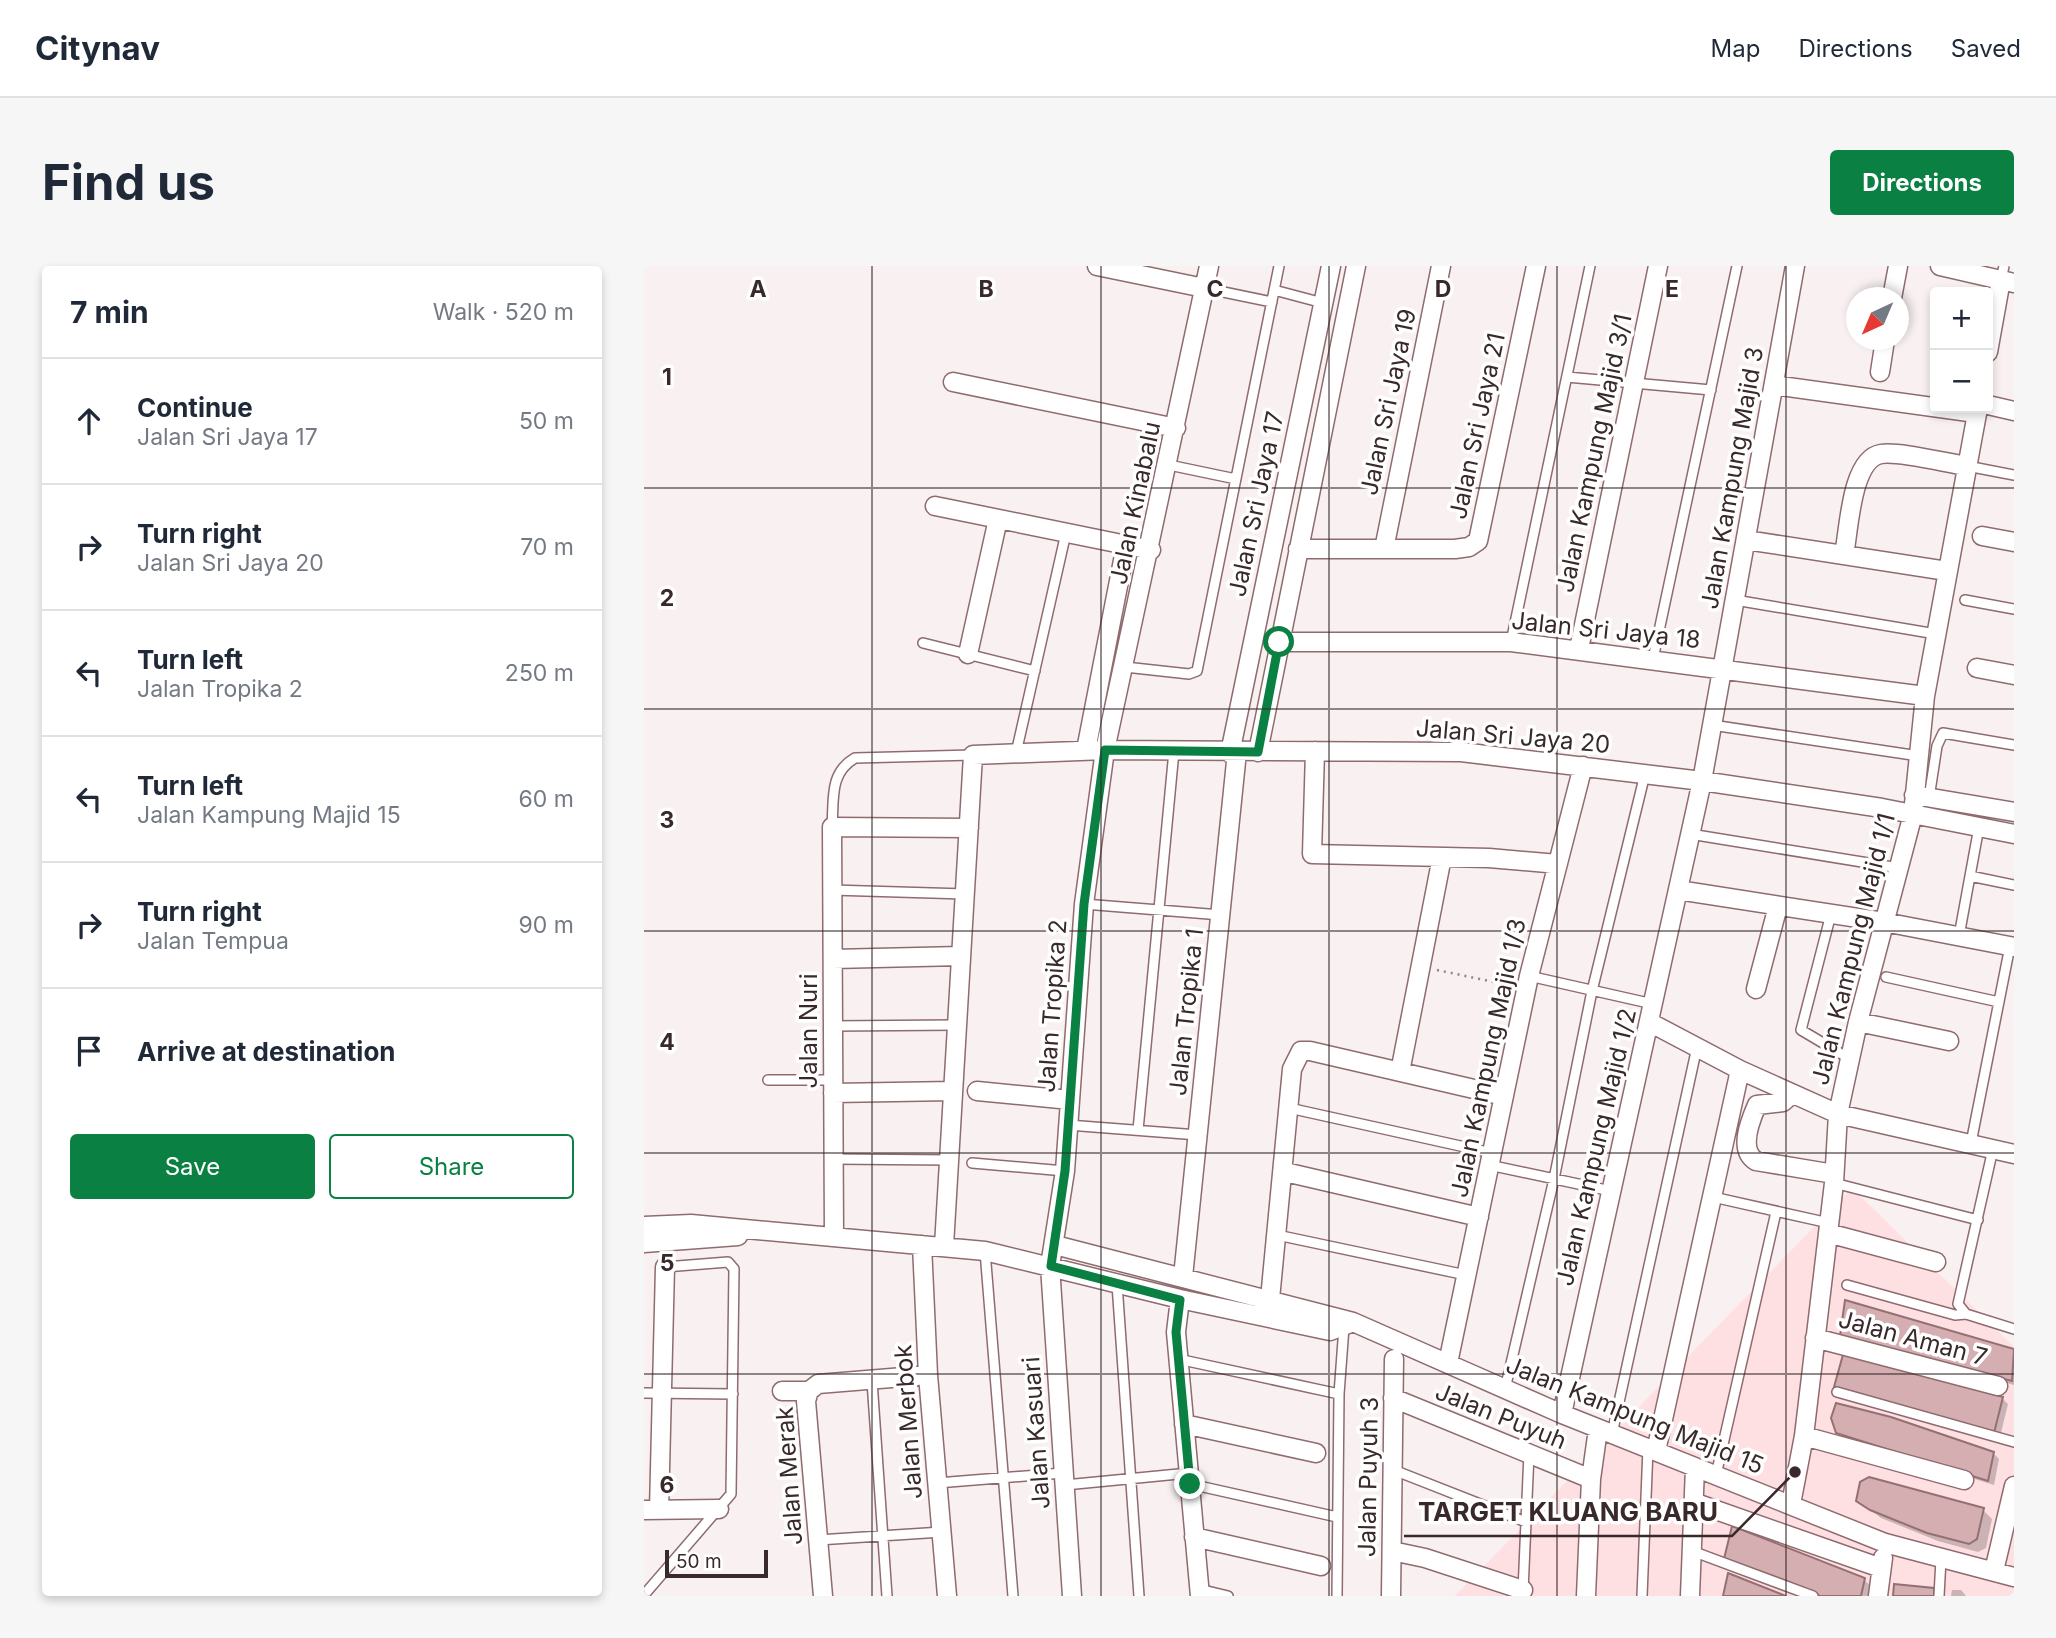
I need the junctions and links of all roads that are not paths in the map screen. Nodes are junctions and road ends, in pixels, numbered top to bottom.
1 (1097, 266) edge
2 (1209, 266) edge
3 (1279, 266) edge
4 (1331, 266) edge
5 (1356, 266) edge
6 (1441, 266) edge
7 (1536, 266) edge
8 (1590, 266) edge
9 (1658, 266) edge
10 (1737, 266) edge
11 (1795, 266) edge
12 (1898, 266) edge
13 (1940, 266) edge
14 (2006, 276) edge
15 (1894, 287) edge
16 (1204, 288) junction
17 (1274, 290) junction
18 (1272, 302) junction
19 (1323, 303) junction
20 (1883, 350) edge
21 (1988, 350) edge
22 (1880, 372) dead end
23 (1567, 377) junction
24 (953, 382) dead end
25 (1633, 383) junction
26 (1774, 385) junction
27 (1711, 390) junction
28 (1930, 403) edge
29 (1993, 410) edge
30 (2014, 411) edge
31 (1980, 413) edge
32 (1176, 428) junction
33 (1169, 465) junction
34 (1967, 466) junction
35 (2014, 475) edge
36 (1236, 478) junction
37 (935, 506) dead end
38 (998, 519) junction
39 (1066, 533) junction
40 (1982, 536) dead end
41 (1746, 540) junction
42 (2014, 542) edge
43 (1126, 545) junction
44 (1384, 549) junction
45 (1151, 550) junction
46 (1298, 550) junction
47 (1844, 555) junction
48 (1947, 571) junction
49 (1735, 600) junction
50 (1965, 600) dead end
51 (2014, 609) edge
52 (1936, 634) junction
53 (1279, 642) junction
54 (1511, 642) junction
55 (923, 643) dead end
56 (1579, 649) junction
57 (968, 654) junction
58 (1653, 659) junction
59 (1125, 667) junction
60 (1723, 668) junction
61 (1977, 668) dead end
62 (1035, 671) junction
63 (2014, 675) edge
64 (1925, 696) junction
65 (1712, 725) junction
66 (2014, 745) edge
67 (1086, 750) junction
68 (1105, 750) junction
69 (1174, 751) junction
70 (1315, 751) junction
71 (1233, 752) junction
72 (1258, 752) junction
73 (973, 755) junction
74 (1016, 755) junction
75 (1919, 756) junction
76 (1583, 766) junction
77 (1645, 774) junction
78 (1702, 781) junction
79 (1922, 796) junction
80 (2014, 812) edge
81 (1913, 814) junction
82 (832, 827) junction
83 (1979, 827) junction
84 (969, 828) junction
85 (1690, 834) junction
86 (2014, 834) edge
87 (1442, 857) junction
88 (1558, 864) junction
89 (1901, 868) junction
90 (1970, 876) junction
91 (2014, 885) edge
92 (832, 890) junction
93 (1678, 890) junction
94 (965, 894) junction
95 (1084, 904) junction
96 (1779, 906) junction
97 (1161, 911) junction
98 (1830, 914) junction
99 (1220, 915) junction
100 (1884, 922) junction
101 (1959, 936) junction
102 (2012, 946) edge
103 (961, 957) junction
104 (832, 959) junction
105 (1886, 977) dead end
106 (1528, 983) junction
107 (1756, 989) dead end
108 (1592, 990) junction
109 (1999, 1002) junction
110 (1653, 1004) junction
111 (1649, 1022) junction
112 (1858, 1022) junction
113 (957, 1025) junction
114 (833, 1026) junction
115 (1949, 1041) dead end
116 (1697, 1047) junction
117 (1850, 1059) junction
118 (1740, 1070) junction
119 (1400, 1072) junction
120 (768, 1080) dead end
121 (833, 1087) junction
122 (953, 1091) junction
123 (977, 1091) dead end
124 (1792, 1094) junction
125 (1504, 1096) junction
126 (1070, 1100) junction
127 (1289, 1108) junction
128 (1838, 1114) junction
129 (1068, 1125) junction
130 (1138, 1130) junction
131 (1198, 1135) junction
132 (1971, 1143) junction
133 (1993, 1149) junction
134 (2014, 1154) edge
135 (833, 1159) junction
136 (1491, 1159) junction
137 (949, 1160) junction
138 (972, 1163) dead end
139 (1065, 1171) junction
140 (1285, 1172) junction
141 (1554, 1179) junction
142 (1834, 1179) junction
143 (1611, 1191) junction
144 (1713, 1197) junction
145 (1776, 1212) junction
146 (1479, 1217) junction
147 (1978, 1220) junction
148 (644, 1226) edge
149 (1828, 1228) junction
150 (786, 1233) junction
151 (834, 1235) junction
152 (1277, 1235) junction
153 (644, 1243) edge
154 (922, 1245) junction
155 (1055, 1245) junction
156 (944, 1246) junction
157 (985, 1251) junction
158 (1936, 1262) dead end
159 (1051, 1266) junction
160 (665, 1267) joint
161 (1466, 1275) junction
162 (1183, 1277) junction
163 (1117, 1283) junction
164 (1847, 1285) dead end
165 (1270, 1299) junction
166 (1180, 1300) junction
167 (1966, 1314) junction
168 (1348, 1325) junction
169 (2014, 1329) edge
170 (1815, 1338) junction
171 (1178, 1359) junction
172 (1394, 1359) dead end
173 (1448, 1363) junction
174 (928, 1375) junction
175 (872, 1381) junction
176 (1998, 1386) dead end
177 (1505, 1389) junction
178 (782, 1391) dead end
179 (809, 1391) junction
180 (1837, 1392) dead end
181 (653, 1393) edge
182 (733, 1394) junction
183 (1339, 1394) junction
184 (1393, 1398) junction
185 (1562, 1414) junction
186 (1184, 1424) junction
187 (1605, 1431) junction
188 (1804, 1436) junction
189 (2014, 1443) edge
190 (1652, 1450) junction
191 (1316, 1453) dead end
192 (1529, 1453) junction
193 (1695, 1467) junction
194 (1390, 1469) junction
195 (1716, 1475) junction
196 (1130, 1477) junction
197 (1003, 1478) junction
198 (1064, 1479) junction
199 (1189, 1479) junction
200 (1591, 1479) junction
201 (1964, 1480) dead end
202 (937, 1483) junction
203 (2014, 1486) edge
204 (1693, 1502) junction
205 (1791, 1504) junction
206 (719, 1508) junction
207 (651, 1510) edge
208 (1337, 1517) junction
209 (1526, 1521) junction
210 (942, 1532) junction
211 (882, 1536) junction
212 (1194, 1537) junction
213 (818, 1540) junction
214 (1885, 1543) junction
215 (1392, 1551) junction
216 (1692, 1551) junction
217 (1941, 1559) junction
218 (1321, 1566) dead end
219 (1881, 1568) junction
220 (1994, 1572) junction
221 (2014, 1577) edge
222 (1199, 1593) edge
223 (1523, 1593) edge
224 (644, 1595) edge
225 (822, 1596) edge
226 (887, 1596) edge
227 (947, 1596) edge
228 (1013, 1596) edge
229 (1072, 1596) edge
230 (1139, 1596) edge
231 (1228, 1596) edge
232 (1337, 1596) edge
233 (1391, 1596) edge
234 (1586, 1596) edge
235 (1642, 1596) edge
236 (1690, 1596) edge
237 (1813, 1596) edge
238 (1878, 1596) edge
239 (1939, 1596) edge

1 - 16 street
2 - 16 street, Jalan Kinabalu
3 - 17 lane
4 - 19 street, Jalan Sri Jaya 17
5 - 46 street, Jalan Sri Jaya 17
6 - 44 street, Jalan Sri Jaya 19
7 - 44 street, Jalan Sri Jaya 21
8 - 23 lane
9 - 25 street, Jalan Kampung Majid 3/1
10 - 27 lane
11 - 26 street, Jalan Kampung Majid 3
12 - 15 street
13 - 14 street
14 - 21 street
16 - 18 lane
16 - 32 street, Jalan Kinabalu
17 - 18 lane
17 - 19 lane
18 - 36 lane
19 - 71 street, Jalan Sri Jaya 17
20 - 22 street
23 - 25 lane
23 - 54 lane
24 - 32 street
25 - 27 lane
25 - 56 street, Jalan Kampung Majid 3/1
26 - 28 street
26 - 41 street, Jalan Kampung Majid 3
27 - 58 lane
29 - 30 street
31 - 34 street, Jalan Kampung Majid 1/1
32 - 33 street, Jalan Kinabalu
33 - 36 lane
33 - 45 street, Jalan Kinabalu
34 - 35 lane
34 - 47 street
34 - 48 street, Jalan Kampung Majid 1/1
36 - 59 lane
37 - 38 street
38 - 39 street
38 - 57 street
39 - 43 street
39 - 62 lane
40 - 42 street
41 - 47 street
41 - 49 street, Jalan Kampung Majid 3
43 - 45 street
43 - 67 street
44 - 46 street, Jalan Sri Jaya 21
45 - 59 street, Jalan Kinabalu
46 - 53 street, Jalan Sri Jaya 17
47 - 48 street
48 - 52 street, Jalan Kampung Majid 1/1
49 - 52 lane
49 - 60 street, Jalan Kampung Majid 3
50 - 51 lane
52 - 64 street, Jalan Kampung Majid 1/1
53 - 54 street, Jalan Sri Jaya 18
53 - 72 street, Jalan Sri Jaya 17
54 - 56 street, Jalan Sri Jaya 18
55 - 57 lane
56 - 58 street, Jalan Sri Jaya 18
57 - 62 lane
58 - 60 street, Jalan Sri Jaya 18
59 - 68 street, Jalan Kinabalu
60 - 64 street, Jalan Sri Jaya 18
60 - 65 street, Jalan Kampung Majid 3
61 - 63 street
62 - 74 lane
64 - 75 street, Jalan Kampung Majid 1/1
65 - 75 lane
65 - 78 street, Jalan Kampung Majid 3
66 - 79 lane
67 - 68 street, Jalan Sri Jaya 20
67 - 74 street, Jalan Sri Jaya 20
68 - 69 street, Jalan Sri Jaya 20
68 - 95 street, Jalan Tropika 2
69 - 71 street, Jalan Sri Jaya 20
69 - 97 lane
70 - 72 street, Jalan Sri Jaya 20
70 - 76 street, Jalan Sri Jaya 20
70 - 87 street
71 - 72 street, Jalan Sri Jaya 20
71 - 99 street, Jalan Tropika 1
73 - 74 street, Jalan Sri Jaya 20
73 - 82 lane
73 - 84 street
75 - 79 street, Jalan Kampung Majid 1/1
76 - 77 street, Jalan Sri Jaya 20
76 - 88 street, Jalan Kampung Majid 1/3
77 - 78 street, Jalan Sri Jaya 20
77 - 108 lane
78 - 81 street, Jalan Sri Jaya 20
78 - 85 street, Jalan Kampung Majid 1/2
79 - 80 street
79 - 81 street, Jalan Kampung Majid 1/1
81 - 83 street, Jalan Sri Jaya 20
81 - 89 street, Jalan Kampung Majid 1/1
82 - 84 street
82 - 92 street, Jalan Nuri
83 - 86 street, Jalan Sri Jaya 20
83 - 90 lane
84 - 94 street
85 - 89 lane
85 - 93 street, Jalan Kampung Majid 1/2
87 - 88 street
87 - 119 street
88 - 106 street, Jalan Kampung Majid 1/3
89 - 100 street, Jalan Kampung Majid 1/1
90 - 91 lane
90 - 101 lane
92 - 94 lane
92 - 104 street, Jalan Nuri
93 - 96 street
93 - 110 street, Jalan Kampung Majid 1/2
94 - 103 street
95 - 97 lane
95 - 126 street, Jalan Tropika 2
96 - 98 street
96 - 107 street
97 - 99 lane
97 - 130 lane
98 - 100 street
98 - 117 lane
99 - 131 street, Jalan Tropika 1
100 - 101 street
100 - 112 street, Jalan Kampung Majid 1/1
101 - 102 street
102 - 109 lane
103 - 104 street
103 - 113 street
104 - 114 street, Jalan Nuri
105 - 109 lane
106 - 108 lane
106 - 125 street, Jalan Kampung Majid 1/3
108 - 110 lane
108 - 141 lane
109 - 132 lane
110 - 111 street, Jalan Kampung Majid 1/2
111 - 116 street
111 - 143 street, Jalan Kampung Majid 1/2
112 - 115 street
112 - 117 street, Jalan Kampung Majid 1/1
113 - 114 lane
113 - 122 street
114 - 121 street, Jalan Nuri
116 - 118 street
116 - 187 lane
117 - 128 street, Jalan Kampung Majid 1/1
118 - 124 street
118 - 144 street
119 - 125 street
119 - 127 street
120 - 121 lane
121 - 122 street
121 - 135 street, Jalan Nuri
122 - 137 street
123 - 126 street
124 - 128 street
124 - 142 street
125 - 136 street, Jalan Kampung Majid 1/3
126 - 129 street, Jalan Tropika 2
127 - 136 lane
127 - 140 street
128 - 132 street
128 - 142 street, Jalan Kampung Majid 1/1
129 - 130 lane
129 - 139 street, Jalan Tropika 2
130 - 131 lane
131 - 162 street, Jalan Tropika 1
132 - 133 street
133 - 134 street
133 - 147 lane
135 - 137 lane
135 - 151 street, Jalan Nuri
136 - 141 lane
136 - 146 street, Jalan Kampung Majid 1/3
137 - 156 street
138 - 139 lane
139 - 155 street, Jalan Tropika 2
140 - 146 street
140 - 152 street
141 - 143 lane
141 - 177 lane
142 - 147 lane
142 - 149 street, Jalan Kampung Majid 1/1
143 - 185 street, Jalan Kampung Majid 1/2
144 - 145 lane
144 - 190 street
145 - 149 lane
145 - 195 lane
146 - 161 street, Jalan Kampung Majid 1/3
147 - 167 lane
148 - 150 street
149 - 158 street
149 - 170 street, Jalan Kampung Majid 1/1
150 - 151 street, Jalan Kampung Majid 15
150 - 153 street
151 - 154 street, Jalan Kampung Majid 15
152 - 161 lane
152 - 165 street
154 - 156 street, Jalan Kampung Majid 15
154 - 174 street, Jalan Merbok
155 - 159 street, Jalan Tropika 2
155 - 162 street, Jalan Kampung Majid 15
156 - 157 street, Jalan Kampung Majid 15
157 - 159 street, Jalan Kampung Majid 15
157 - 197 lane
159 - 163 street, Jalan Kampung Majid 15
159 - 198 street, Jalan Kasuari
160 - 181 street
160 - 182 lane
161 - 173 street, Jalan Kampung Majid 1/3
162 - 165 street, Jalan Kampung Majid 15
163 - 166 street, Jalan Kampung Majid 15
163 - 196 lane
164 - 167 lane
165 - 168 street, Jalan Kampung Majid 15
166 - 168 street, Jalan Kampung Majid 15
166 - 171 street
167 - 169 lane
168 - 173 street, Jalan Kampung Majid 15
168 - 183 lane
170 - 176 street, Jalan Aman 7
170 - 188 street, Jalan Kampung Majid 1/1
171 - 183 lane
171 - 186 street
172 - 184 street, Jalan Puyuh 3
173 - 177 street, Jalan Kampung Majid 15
174 - 175 street, Jalan Merak
174 - 202 street, Jalan Merbok
175 - 179 street, Jalan Merak
175 - 211 lane
177 - 185 street, Jalan Kampung Majid 15
178 - 179 street
179 - 213 street, Jalan Merak
180 - 189 lane
181 - 182 lane
181 - 207 street
182 - 206 lane
183 - 208 lane
184 - 192 street, Jalan Puyuh
184 - 194 street, Jalan Puyuh 3
185 - 187 street, Jalan Kampung Majid 15
186 - 191 street
186 - 199 street
187 - 190 street, Jalan Kampung Majid 15
187 - 200 street
188 - 201 street
188 - 205 street, Jalan Kampung Majid 1/1
190 - 193 street, Jalan Kampung Majid 15
190 - 235 lane
192 - 200 street, Jalan Puyuh
192 - 209 lane
193 - 195 street, Jalan Kampung Majid 15
193 - 204 street
194 - 209 lane
194 - 215 street, Jalan Puyuh 3
195 - 205 street, Jalan Kampung Majid 15
196 - 198 lane
196 - 199 lane
196 - 230 lane
197 - 198 lane
197 - 202 lane
197 - 228 lane
198 - 229 street, Jalan Kasuari
199 - 208 lane
199 - 212 street
200 - 234 street
202 - 210 street, Jalan Merbok
203 - 220 street
204 - 216 street
204 - 219 street
205 - 214 street, Jalan Kampung Majid 15
206 - 207 street
206 - 224 lane
208 - 232 lane
209 - 223 lane
210 - 211 lane
210 - 227 street, Jalan Merbok
211 - 213 lane
211 - 226 lane
212 - 218 street
212 - 222 street
213 - 225 street, Jalan Merak
214 - 217 street, Jalan Kampung Majid 15
214 - 219 street
215 - 223 street
215 - 233 street, Jalan Puyuh 3
216 - 236 street
216 - 237 lane
217 - 220 street, Jalan Kampung Majid 15
217 - 239 lane
219 - 238 street
220 - 221 street, Jalan Kampung Majid 15
222 - 231 lane

